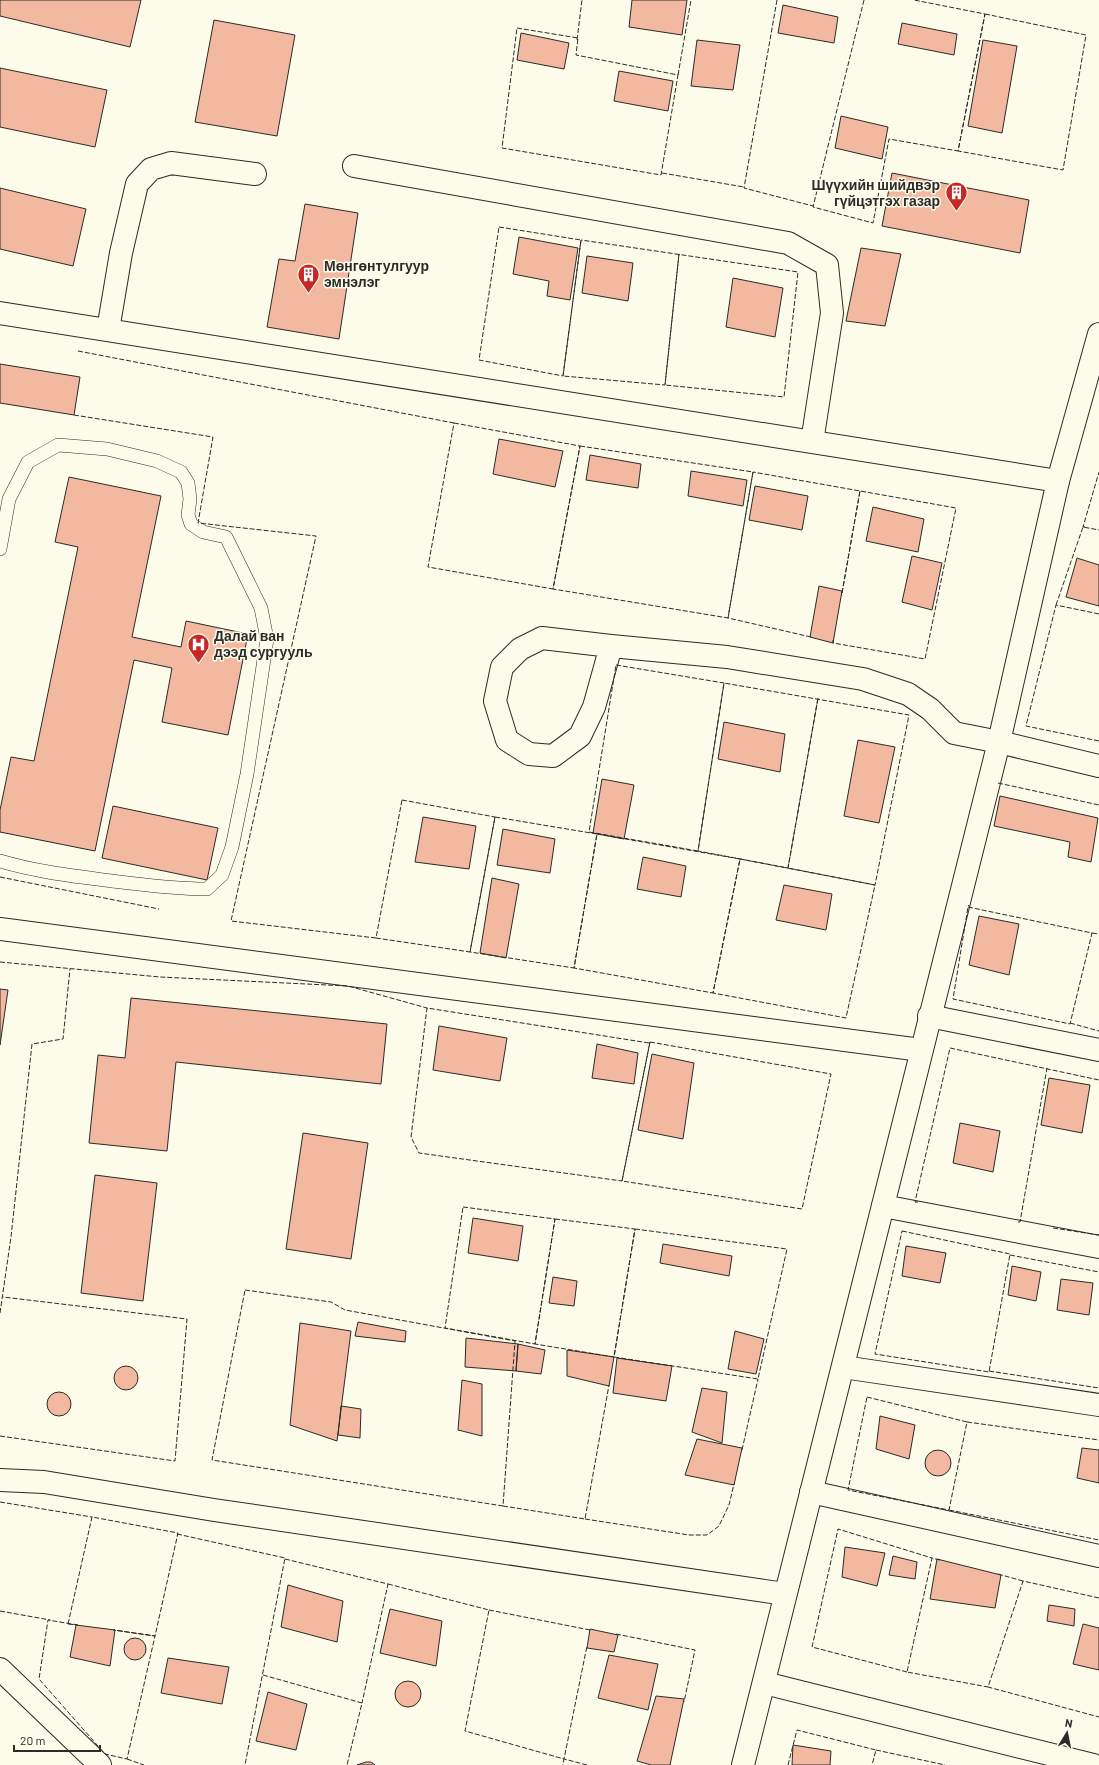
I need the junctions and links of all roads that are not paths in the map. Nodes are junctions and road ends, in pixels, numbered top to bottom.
1 (354, 166) dead end
2 (256, 174) dead end
3 (0, 313) edge
4 (108, 330) junction
5 (1099, 334) edge
6 (812, 442) junction
7 (1058, 481) junction
8 (0, 549) edge
9 (611, 646) junction
10 (999, 742) junction
11 (1099, 766) edge
12 (0, 861) edge
13 (0, 929) edge
14 (929, 1016) junction
15 (921, 1050) junction
16 (1099, 1050) edge
17 (883, 1206) junction
18 (1099, 1248) edge
19 (842, 1367) junction
20 (1099, 1405) edge
21 (0, 1480) edge
22 (811, 1492) junction
23 (1099, 1556) edge
24 (785, 1594) junction
25 (0, 1669) edge
26 (764, 1683) junction
27 (100, 1765) edge
28 (743, 1765) edge
29 (1094, 1765) edge

1 - 6 street
2 - 4 street
3 - 4 street
4 - 6 street
5 - 7 street
6 - 7 street
7 - 10 street
8 - 12 lane
9 - 9 street
9 - 10 street
10 - 11 street
10 - 14 street
13 - 15 street
14 - 15 street
14 - 16 street
15 - 17 street
17 - 18 street
17 - 19 street
19 - 20 street
19 - 22 street
21 - 24 street
22 - 23 street
22 - 24 street
24 - 26 street
25 - 27 street
26 - 28 street
26 - 29 street

